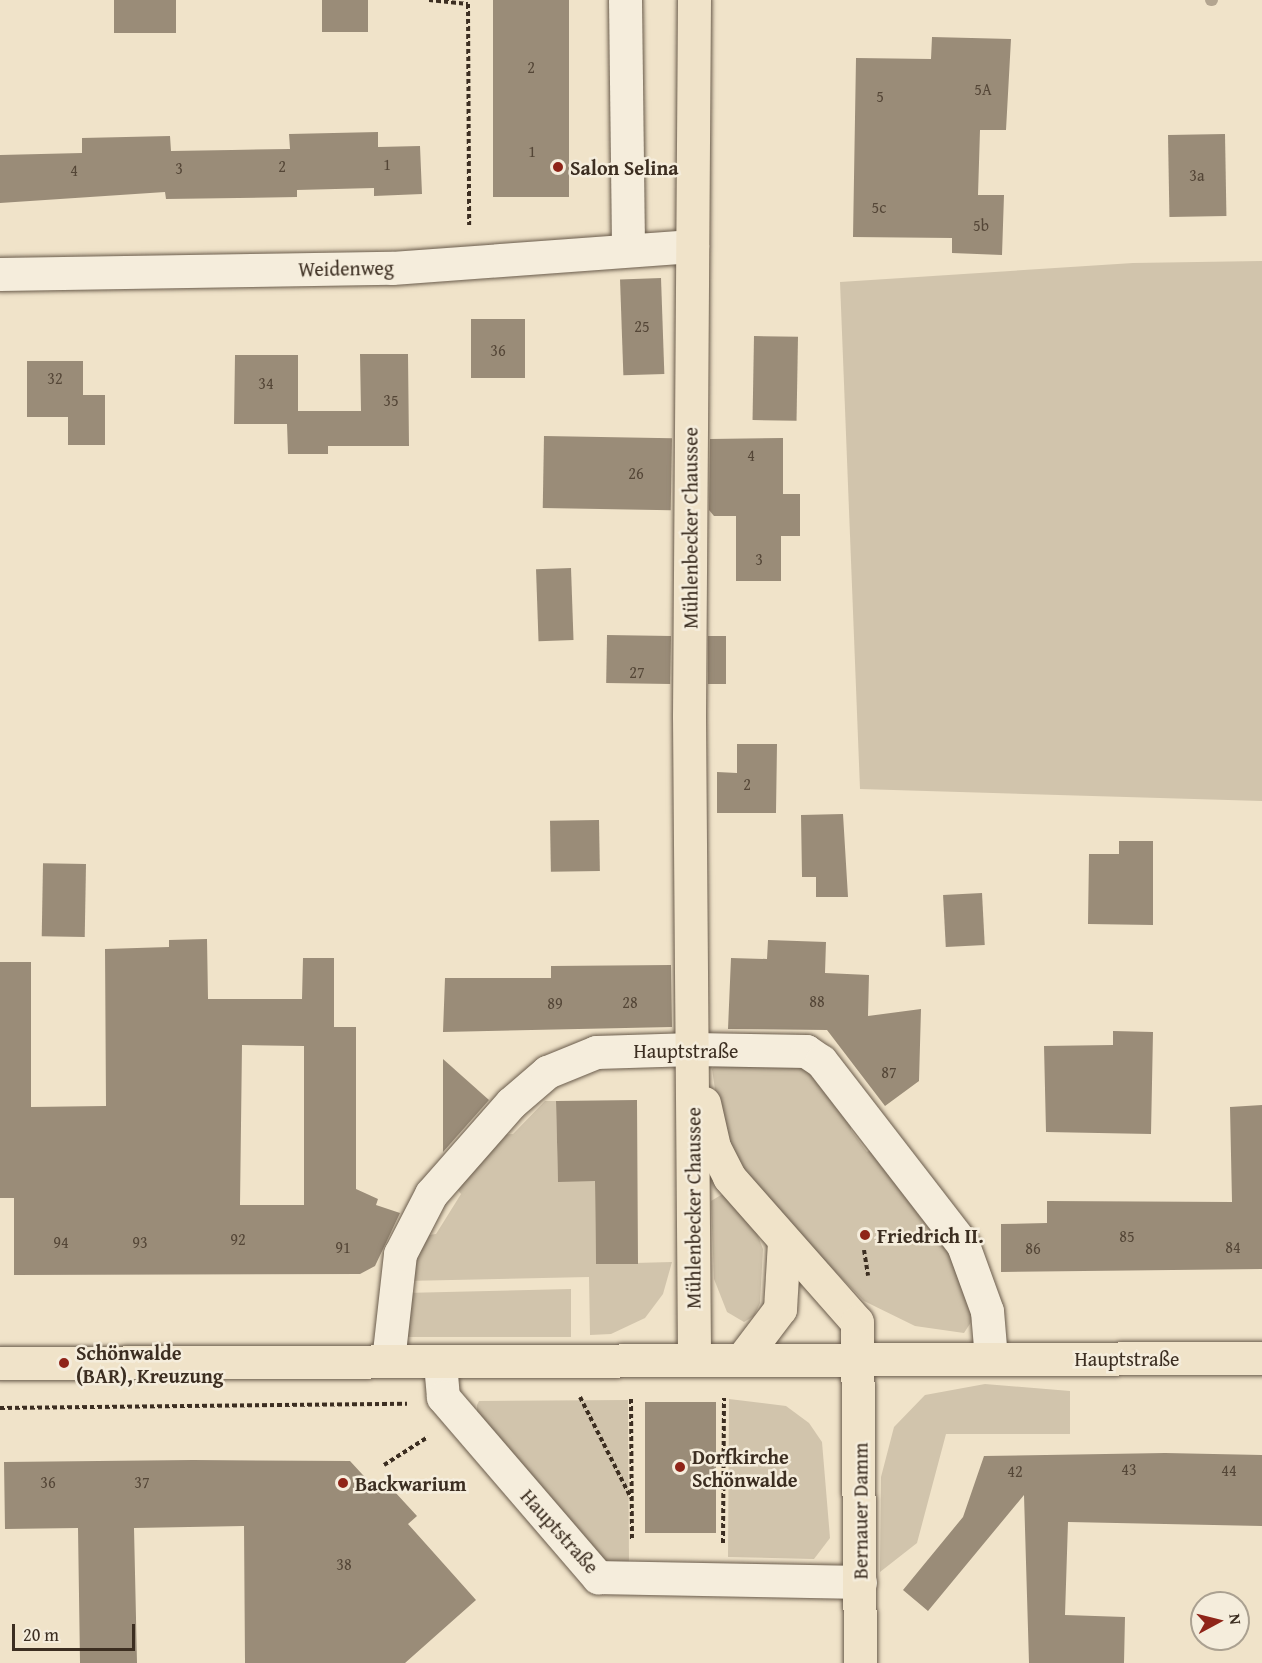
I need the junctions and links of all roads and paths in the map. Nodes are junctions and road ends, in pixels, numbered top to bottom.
1 (429, 0) edge
2 (625, 0) edge
3 (694, 0) edge
4 (692, 246) junction
5 (628, 248) junction
6 (469, 265) junction
7 (0, 274) edge
8 (694, 1053) junction
9 (784, 1241) junction
10 (864, 1250) dead end
11 (870, 1288) dead end
12 (1262, 1358) edge
13 (694, 1359) junction
14 (742, 1359) junction
15 (860, 1359) junction
16 (991, 1359) junction
17 (388, 1361) junction
18 (0, 1363) edge
19 (440, 1363) junction
20 (724, 1394) dead end
21 (580, 1397) dead end
22 (631, 1397) dead end
23 (416, 1404) dead end
24 (0, 1408) edge
25 (436, 1432) dead end
26 (384, 1466) dead end
27 (632, 1500) junction
28 (632, 1578) junction
29 (723, 1580) junction
30 (860, 1582) junction
31 (860, 1663) edge

1 - 6 path
2 - 5 street
3 - 4 main road, Mühlenbecker Chaussee
4 - 5 street, Weidenweg
4 - 8 main road, Mühlenbecker Chaussee
5 - 6 street, Weidenweg
6 - 7 street, Weidenweg
8 - 9 main road, Mühlenbecker Chaussee
8 - 13 main road, Mühlenbecker Chaussee
8 - 16 street, Hauptstraße
8 - 17 street, Hauptstraße
9 - 14 main road
9 - 15 main road, Mühlenbecker Chaussee
10 - 11 path
12 - 16 main road, Hauptstraße
13 - 14 main road, Hauptstraße
13 - 19 main road, Hauptstraße
14 - 15 main road, Hauptstraße
15 - 16 main road, Hauptstraße
15 - 30 main road, Bernauer Damm
17 - 18 main road, Hauptstraße
17 - 19 main road, Hauptstraße
19 - 28 street, Hauptstraße
20 - 29 path
21 - 27 path
22 - 27 path
23 - 24 path
25 - 26 path
27 - 28 path
28 - 29 street, Hauptstraße
29 - 30 street, Hauptstraße
30 - 31 main road, Bernauer Damm

